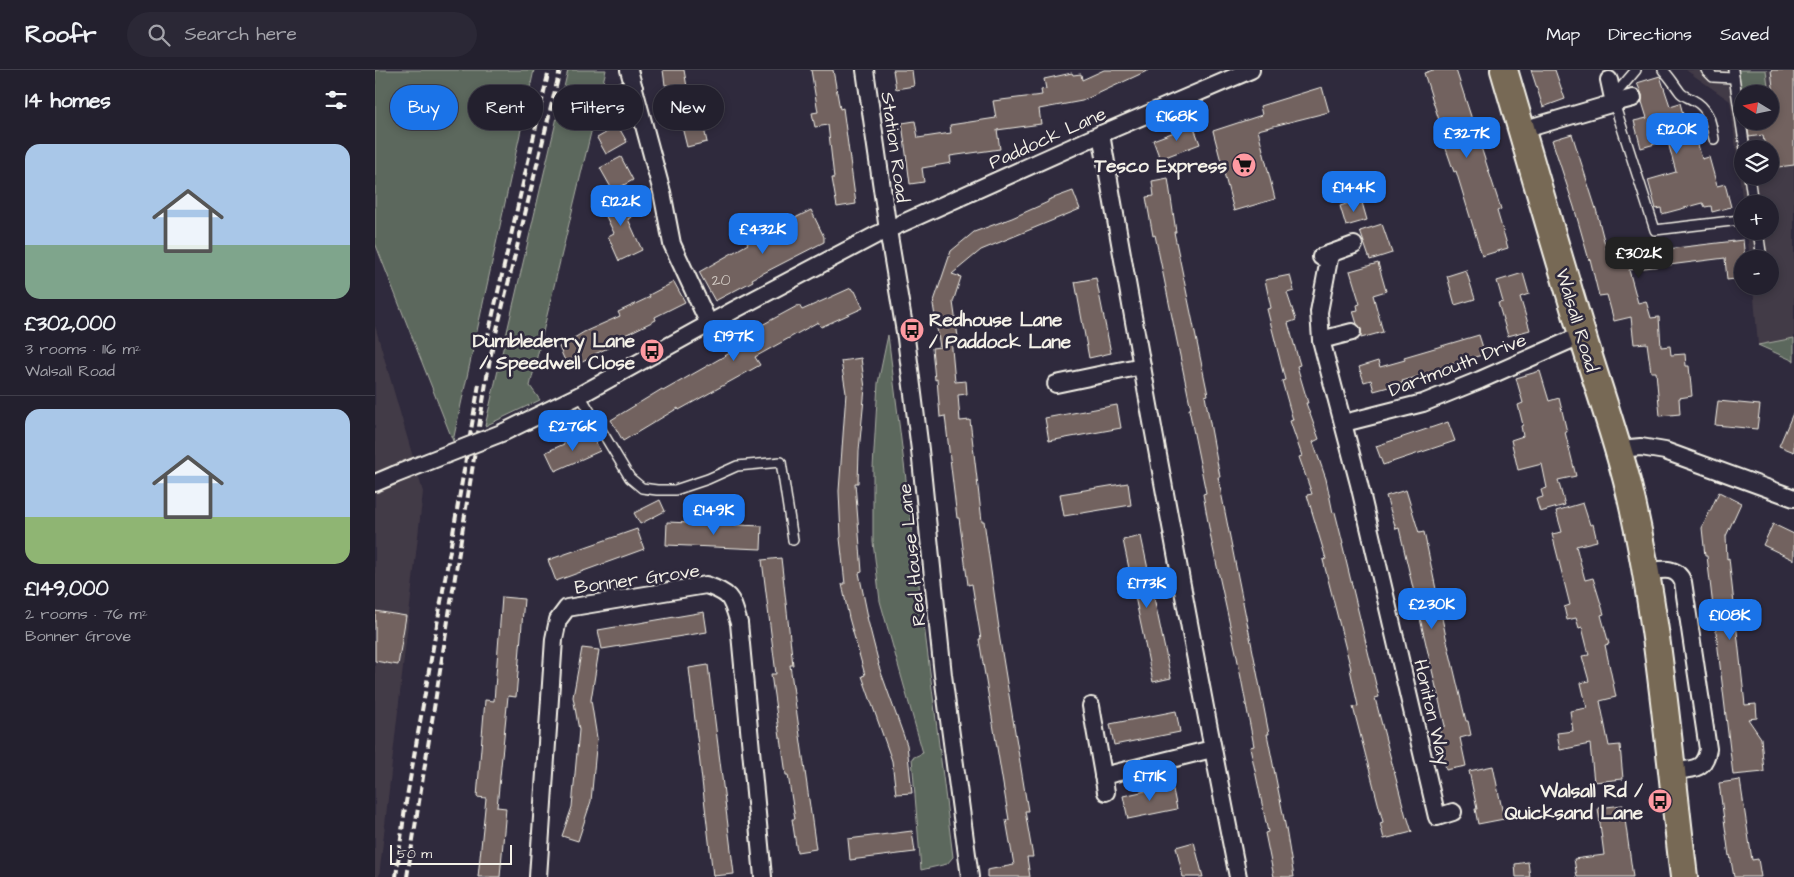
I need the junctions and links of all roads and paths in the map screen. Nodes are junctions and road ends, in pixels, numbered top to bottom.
1 (629, 70) edge
2 (865, 70) edge
3 (1251, 70) edge
4 (1504, 70) edge
5 (1636, 70) edge
6 (1663, 70) edge
7 (1706, 70) edge
8 (1734, 74) edge
9 (1608, 75) edge
10 (634, 85) edge
11 (1633, 98) dead end
12 (1614, 100) junction
13 (643, 119) edge
14 (1522, 130) junction
15 (1101, 134) junction
16 (1715, 139) dead end
17 (1744, 140) edge
18 (1734, 221) edge
19 (888, 230) junction
20 (1353, 245) dead end
21 (709, 324) junction
22 (1352, 332) dead end
23 (1582, 335) junction
24 (1321, 340) junction
25 (1142, 366) junction
26 (1056, 384) dead end
27 (580, 395) junction
28 (1344, 423) junction
29 (1618, 450) junction
30 (375, 483) edge
31 (1794, 498) edge
32 (793, 540) dead end
33 (1646, 572) junction
34 (1091, 706) dead end
35 (1212, 749) junction
36 (1671, 771) junction
37 (1453, 812) dead end
38 (538, 877) edge
39 (763, 877) edge
40 (970, 877) edge
41 (1238, 877) edge
42 (1684, 877) edge

1 - 10 street
2 - 19 street, Station Road
3 - 15 street, Paddock Lane
4 - 14 main road, Walsall Road
5 - 12 lane
6 - 16 lane
7 - 8 lane
8 - 17 lane
9 - 12 street
11 - 12 street
12 - 14 street
12 - 18 lane
13 - 21 street
14 - 23 main road, Walsall Road
15 - 19 street, Paddock Lane
15 - 25 street
19 - 21 street, Paddock Lane
19 - 40 street, Red House Lane
20 - 24 street, Honiton Way
21 - 27 street, Paddock Lane
22 - 24 street
23 - 28 street, Dartmouth Drive
23 - 29 main road, Walsall Road
24 - 28 street, Honiton Way
25 - 26 street
25 - 35 street
27 - 30 street, Paddock Lane, bridge
27 - 32 lane
28 - 37 street, Honiton Way
29 - 31 street
29 - 33 main road, Walsall Road
33 - 36 main road, Walsall Road
33 - 36 street
34 - 35 street
35 - 41 street
36 - 42 main road, Walsall Road
38 - 39 street, Bonner Grove

